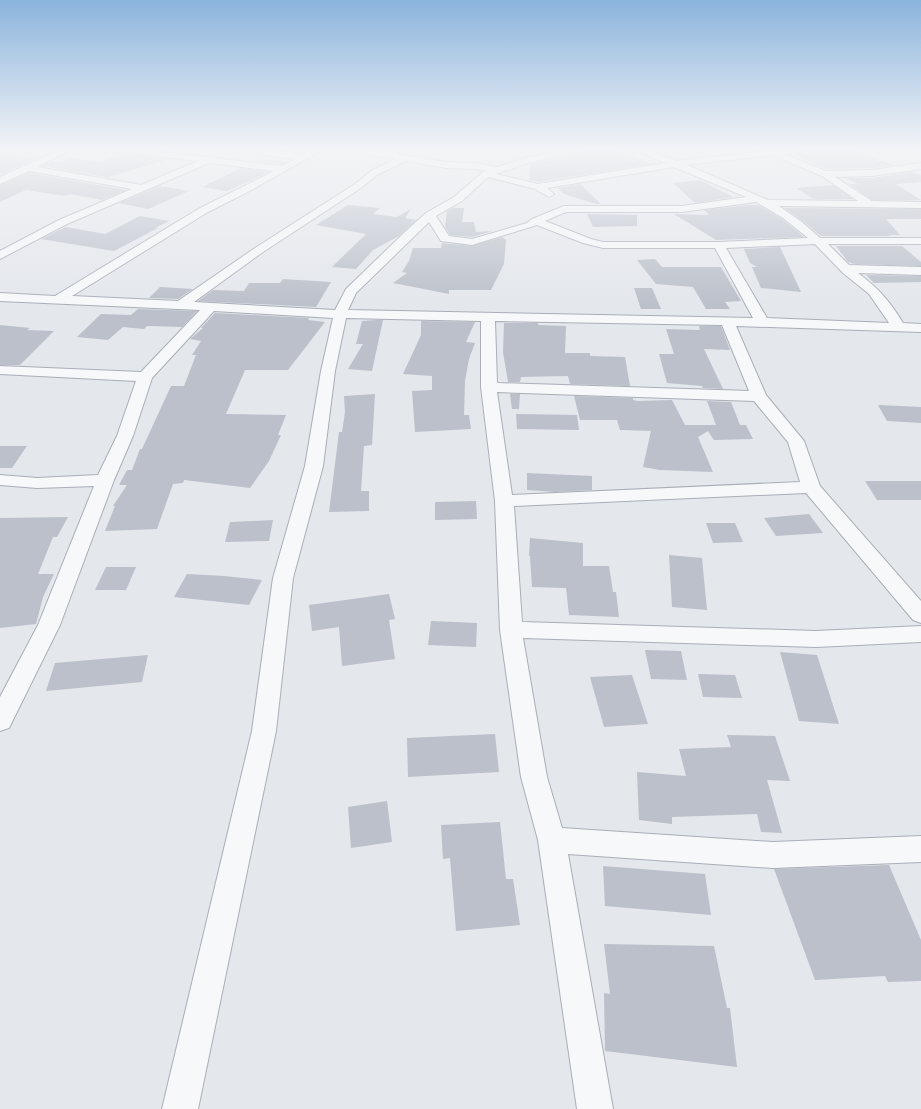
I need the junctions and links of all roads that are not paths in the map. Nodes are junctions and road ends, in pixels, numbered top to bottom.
1 (110, 202) edge
2 (222, 202) edge
3 (334, 202) edge
4 (453, 202) edge
5 (558, 202) edge
6 (753, 202) edge
7 (763, 202) edge
8 (789, 202) edge
9 (866, 202) edge
10 (869, 204) junction
11 (921, 205) edge
12 (564, 209) junction
13 (430, 215) junction
14 (536, 221) junction
15 (818, 241) junction
16 (921, 241) edge
17 (0, 244) edge
18 (20, 245) junction
19 (720, 245) junction
20 (0, 256) edge
21 (846, 269) junction
22 (921, 271) edge
23 (2, 299) edge
24 (57, 300) junction
25 (181, 305) junction
26 (210, 307) junction
27 (340, 314) junction
28 (488, 316) junction
29 (727, 321) junction
30 (762, 322) junction
31 (898, 326) junction
32 (921, 328) edge
33 (0, 370) edge
34 (145, 377) junction
35 (489, 387) junction
36 (759, 396) junction
37 (0, 480) edge
38 (105, 480) junction
39 (812, 487) junction
40 (504, 501) junction
41 (921, 615) edge
42 (511, 630) junction
43 (921, 634) edge
44 (0, 721) edge
45 (552, 840) junction
46 (921, 849) edge
47 (180, 1109) edge
48 (595, 1109) edge

1 - 18 street
2 - 24 street
3 - 25 street
4 - 13 street
5 - 12 street
6 - 12 street
7 - 15 street
8 - 10 street
9 - 10 street
10 - 11 street
12 - 14 street
13 - 14 street
13 - 27 street
14 - 19 street
15 - 16 street
15 - 19 street
15 - 21 street
17 - 18 street
18 - 20 street
19 - 30 street
21 - 22 street
21 - 31 street
23 - 24 street
24 - 25 street
25 - 26 street
26 - 27 street
26 - 34 street
27 - 28 street
27 - 47 street
28 - 29 street
28 - 35 street
29 - 30 street
29 - 36 street
30 - 31 street
31 - 32 street
33 - 34 street
34 - 38 street
35 - 36 street
35 - 40 street
36 - 39 street
37 - 38 street
38 - 44 street
39 - 40 street
39 - 41 street
40 - 42 street
42 - 43 street
42 - 45 street
45 - 46 street
45 - 48 street

